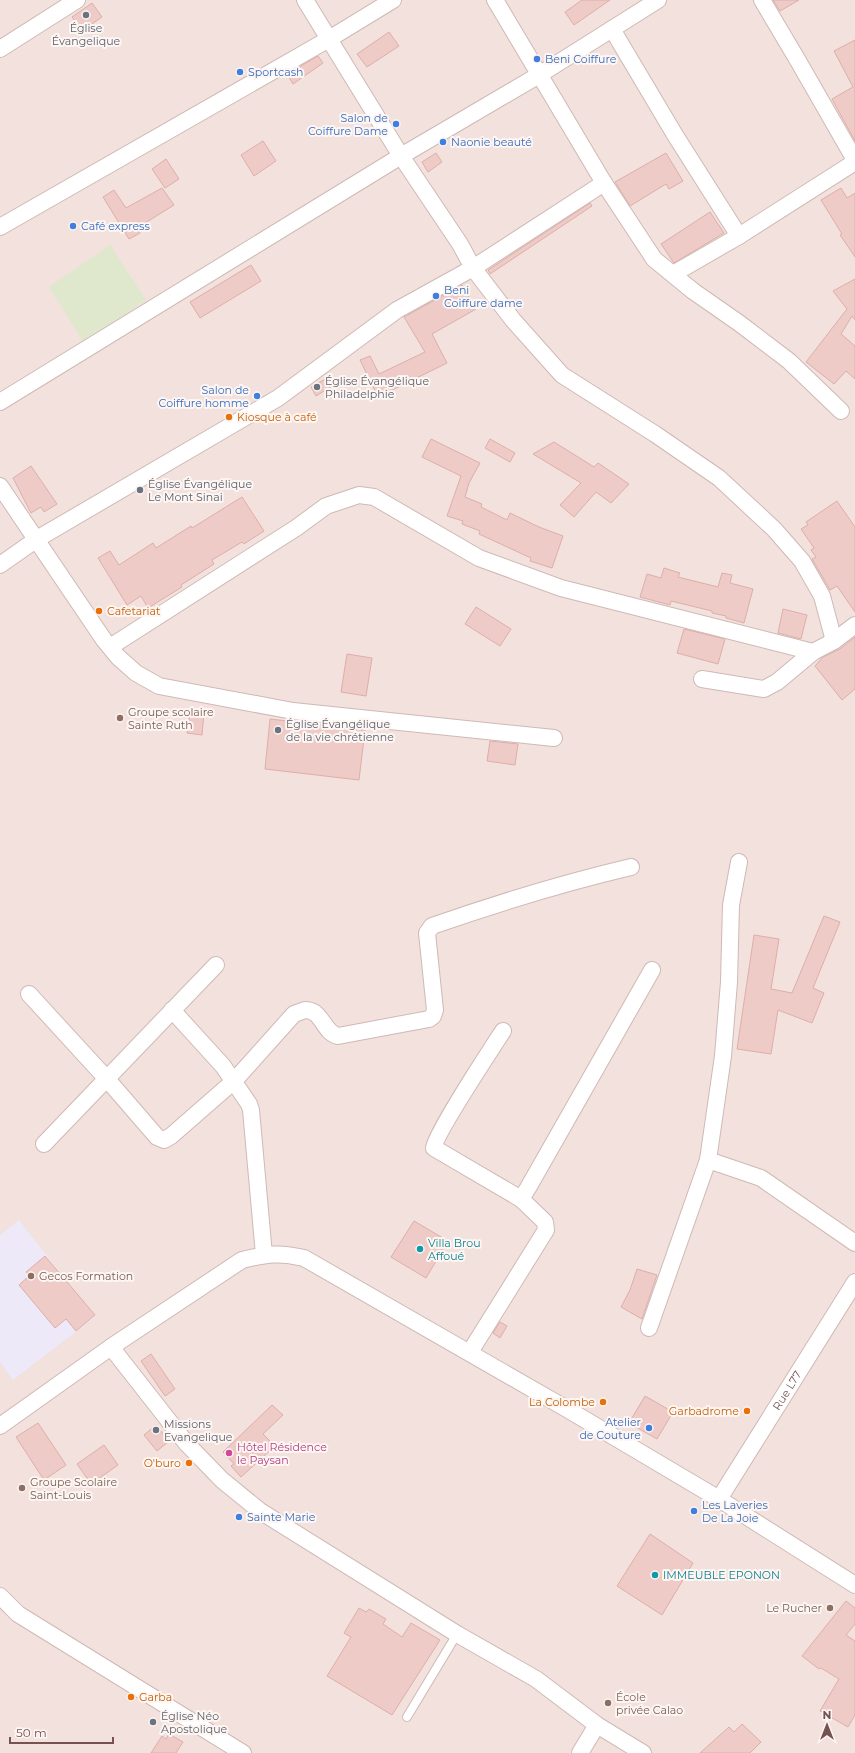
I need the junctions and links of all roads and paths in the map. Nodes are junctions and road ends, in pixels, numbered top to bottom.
1 (77, 0) edge
2 (305, 0) edge
3 (393, 0) edge
4 (495, 0) edge
5 (658, 0) edge
6 (762, 0) edge
7 (612, 29) junction
8 (329, 39) junction
9 (0, 49) edge
10 (539, 75) junction
11 (401, 156) junction
12 (855, 161) edge
13 (604, 183) junction
14 (0, 227) edge
15 (738, 236) junction
16 (473, 268) junction
17 (672, 274) junction
18 (0, 402) edge
19 (841, 411) dead end
20 (0, 486) edge
21 (37, 539) junction
22 (0, 565) edge
23 (855, 625) edge
24 (834, 641) junction
25 (110, 647) junction
26 (813, 652) junction
27 (702, 678) dead end
28 (554, 738) dead end
29 (739, 862) dead end
30 (631, 867) dead end
31 (216, 965) dead end
32 (652, 970) dead end
33 (29, 994) dead end
34 (172, 1010) junction
35 (503, 1031) dead end
36 (106, 1078) junction
37 (234, 1081) junction
38 (44, 1144) dead end
39 (708, 1160) junction
40 (521, 1199) junction
41 (855, 1243) edge
42 (264, 1254) junction
43 (855, 1282) edge
44 (649, 1328) dead end
45 (111, 1347) junction
46 (470, 1352) junction
47 (0, 1426) edge
48 (719, 1499) junction
49 (855, 1584) edge
50 (0, 1596) edge
51 (457, 1634) junction
52 (407, 1717) dead end
53 (597, 1725) junction
54 (243, 1753) edge
55 (580, 1753) edge
56 (643, 1753) edge

1 - 9 street
2 - 8 street
3 - 8 street
4 - 10 street
5 - 7 street
6 - 12 street
7 - 10 street
7 - 15 street
8 - 11 street
8 - 14 street
10 - 11 street
10 - 13 street
11 - 16 street
11 - 18 street
12 - 15 street
13 - 16 street
13 - 17 street
15 - 17 street
16 - 21 street
16 - 24 street
17 - 19 street
20 - 21 street
21 - 22 street
21 - 25 street
23 - 24 street
24 - 26 street
25 - 26 street
25 - 28 street
26 - 27 street
29 - 39 street
30 - 37 street
31 - 34 street
32 - 40 street
33 - 36 street
34 - 36 street
34 - 37 street
35 - 40 street
36 - 37 street
36 - 38 street
37 - 42 street
39 - 41 street
39 - 44 street
40 - 46 street
42 - 45 street
42 - 46 street
43 - 48 street, Rue L77
45 - 47 street
45 - 51 street
46 - 48 street
48 - 49 street
50 - 54 street
51 - 52 lane
51 - 53 street
53 - 55 street
53 - 56 street

